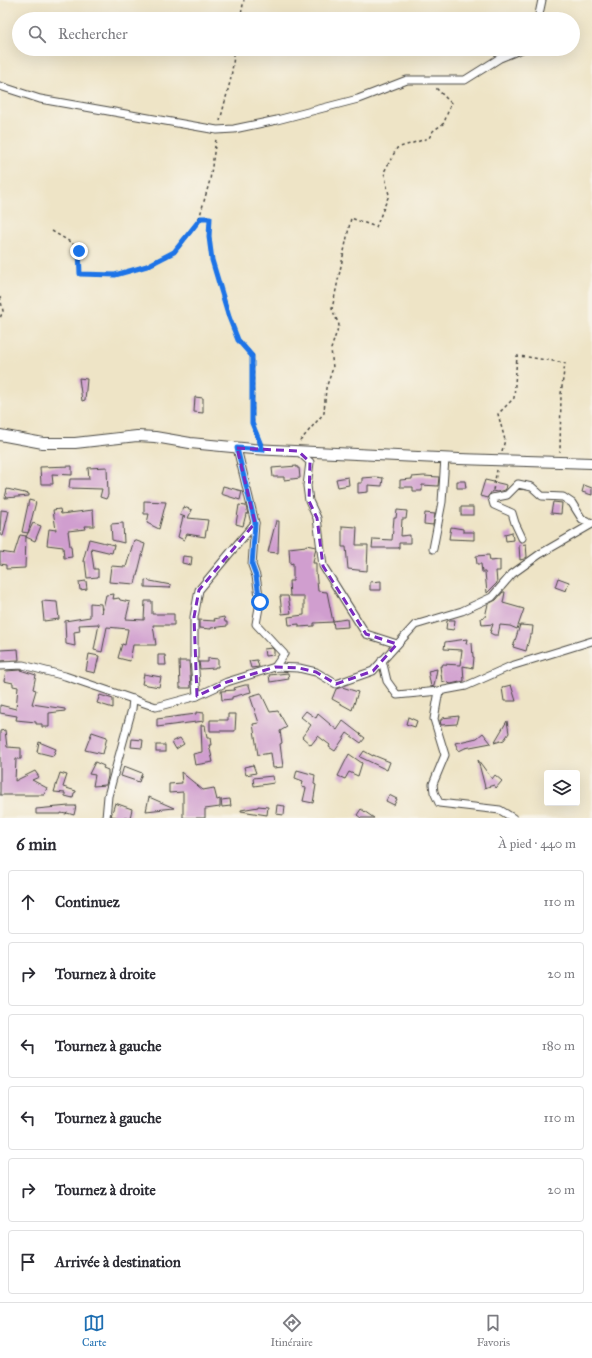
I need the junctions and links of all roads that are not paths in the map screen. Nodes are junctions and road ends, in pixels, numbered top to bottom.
1 (542, 0) edge
2 (539, 12) edge
3 (505, 56) edge
4 (0, 86) edge
5 (0, 435) edge
6 (237, 448) junction
7 (298, 451) junction
8 (445, 458) junction
9 (592, 463) edge
10 (255, 523) junction
11 (592, 524) edge
12 (522, 538) dead end
13 (433, 549) dead end
14 (592, 641) edge
15 (397, 644) junction
16 (382, 660) junction
17 (0, 666) edge
18 (275, 667) junction
19 (439, 691) junction
20 (197, 696) junction
21 (133, 699) junction
22 (106, 818) edge
23 (513, 818) edge

1 - 2 street
3 - 4 street
5 - 6 main road
6 - 7 main road
6 - 10 street
7 - 8 main road
7 - 15 street
8 - 9 main road
8 - 13 street
10 - 18 street
10 - 20 street
11 - 12 street
11 - 15 street
14 - 19 street
15 - 16 street
16 - 18 street
16 - 19 street
17 - 21 street
18 - 20 street
19 - 23 street
20 - 21 street
21 - 22 street

